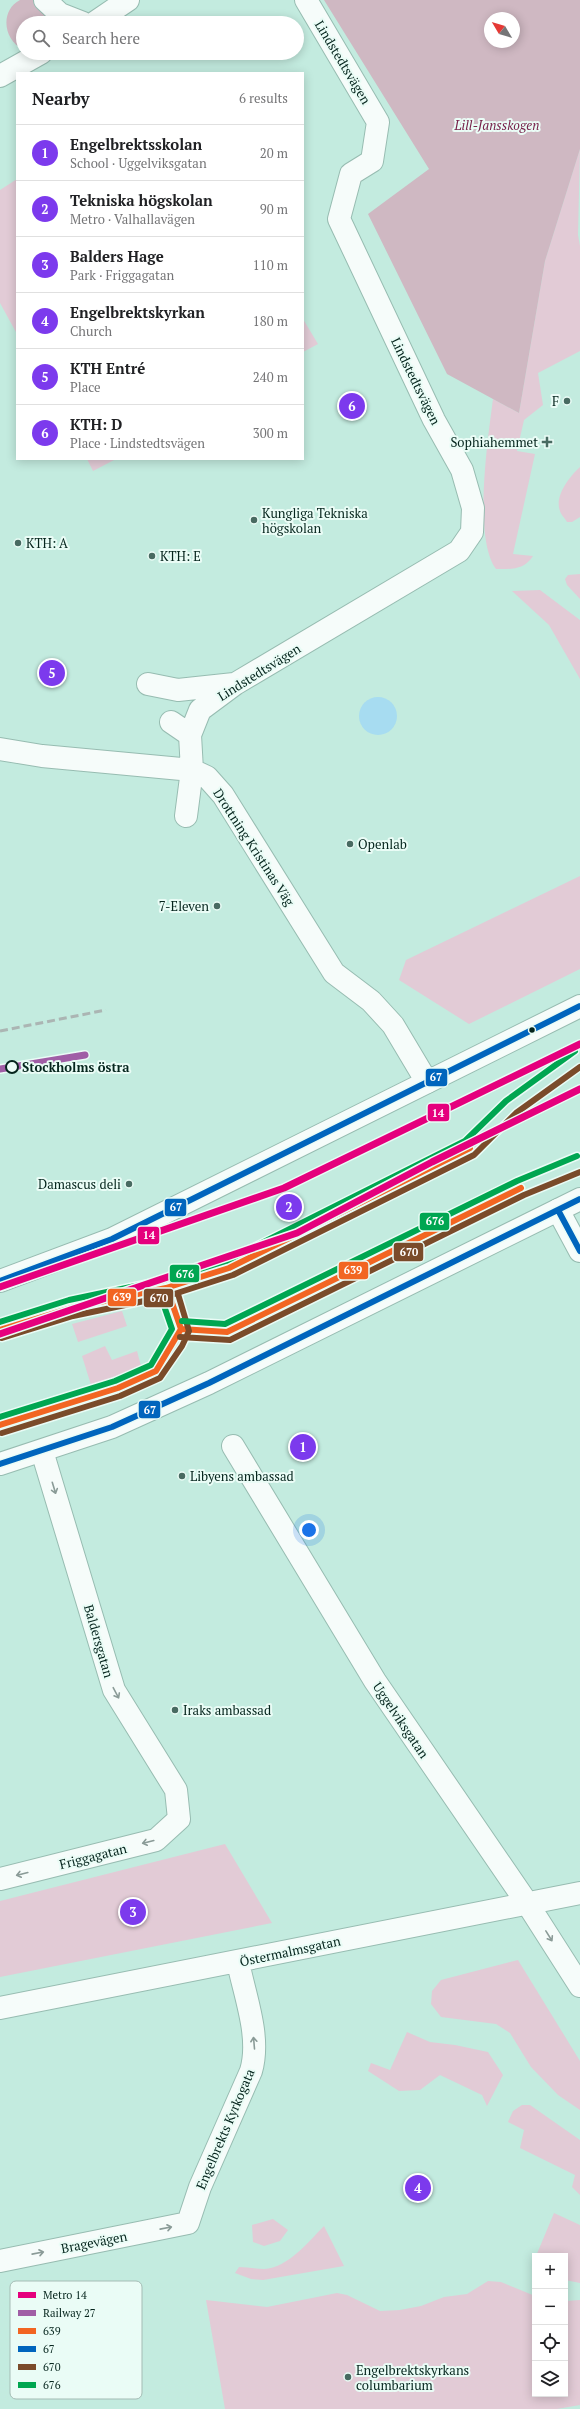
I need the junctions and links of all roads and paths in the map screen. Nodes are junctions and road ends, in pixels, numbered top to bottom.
1 (45, 0) edge
2 (128, 0) edge
3 (306, 0) edge
4 (65, 16) edge
5 (104, 16) edge
6 (29, 60) edge
7 (0, 76) edge
8 (235, 684) junction
9 (160, 702) dead end
10 (171, 722) dead end
11 (190, 736) junction
12 (0, 748) edge
13 (192, 770) junction
14 (186, 816) dead end
15 (580, 1006) edge
16 (427, 1082) junction
17 (580, 1199) edge
18 (558, 1210) junction
19 (580, 1251) edge
20 (0, 1281) edge
21 (233, 1446) dead end
22 (42, 1451) junction
23 (0, 1464) edge
24 (179, 1820) joint
25 (0, 1879) edge
26 (580, 1893) edge
27 (527, 1903) junction
28 (238, 1962) junction
29 (580, 1986) edge
30 (0, 2008) edge
31 (188, 2223) joint
32 (0, 2261) edge

1 - 4 street
2 - 5 street
3 - 8 street, Lindstedtsvägen
6 - 7 street
8 - 9 street
8 - 11 street, Lindstedtsvägen
10 - 11 street
11 - 13 street, Lindstedtsvägen
12 - 13 street, Drottning Kristinas Väg
13 - 14 street, Lindstedtsvägen
13 - 16 street, Drottning Kristinas Väg
15 - 16 street
16 - 20 street
17 - 18 street
18 - 19 street
18 - 22 street
21 - 27 street, Uggelviksgatan
22 - 23 street
22 -> 24 street, Baldersgatan
24 -> 25 street, Friggagatan
26 - 27 street, Östermalmsgatan
27 - 28 street, Östermalmsgatan
27 -> 29 street, Uggelviksgatan
28 - 30 street, Östermalmsgatan
31 -> 28 street, Engelbrekts Kyrkogata
32 -> 31 street, Bragevägen

